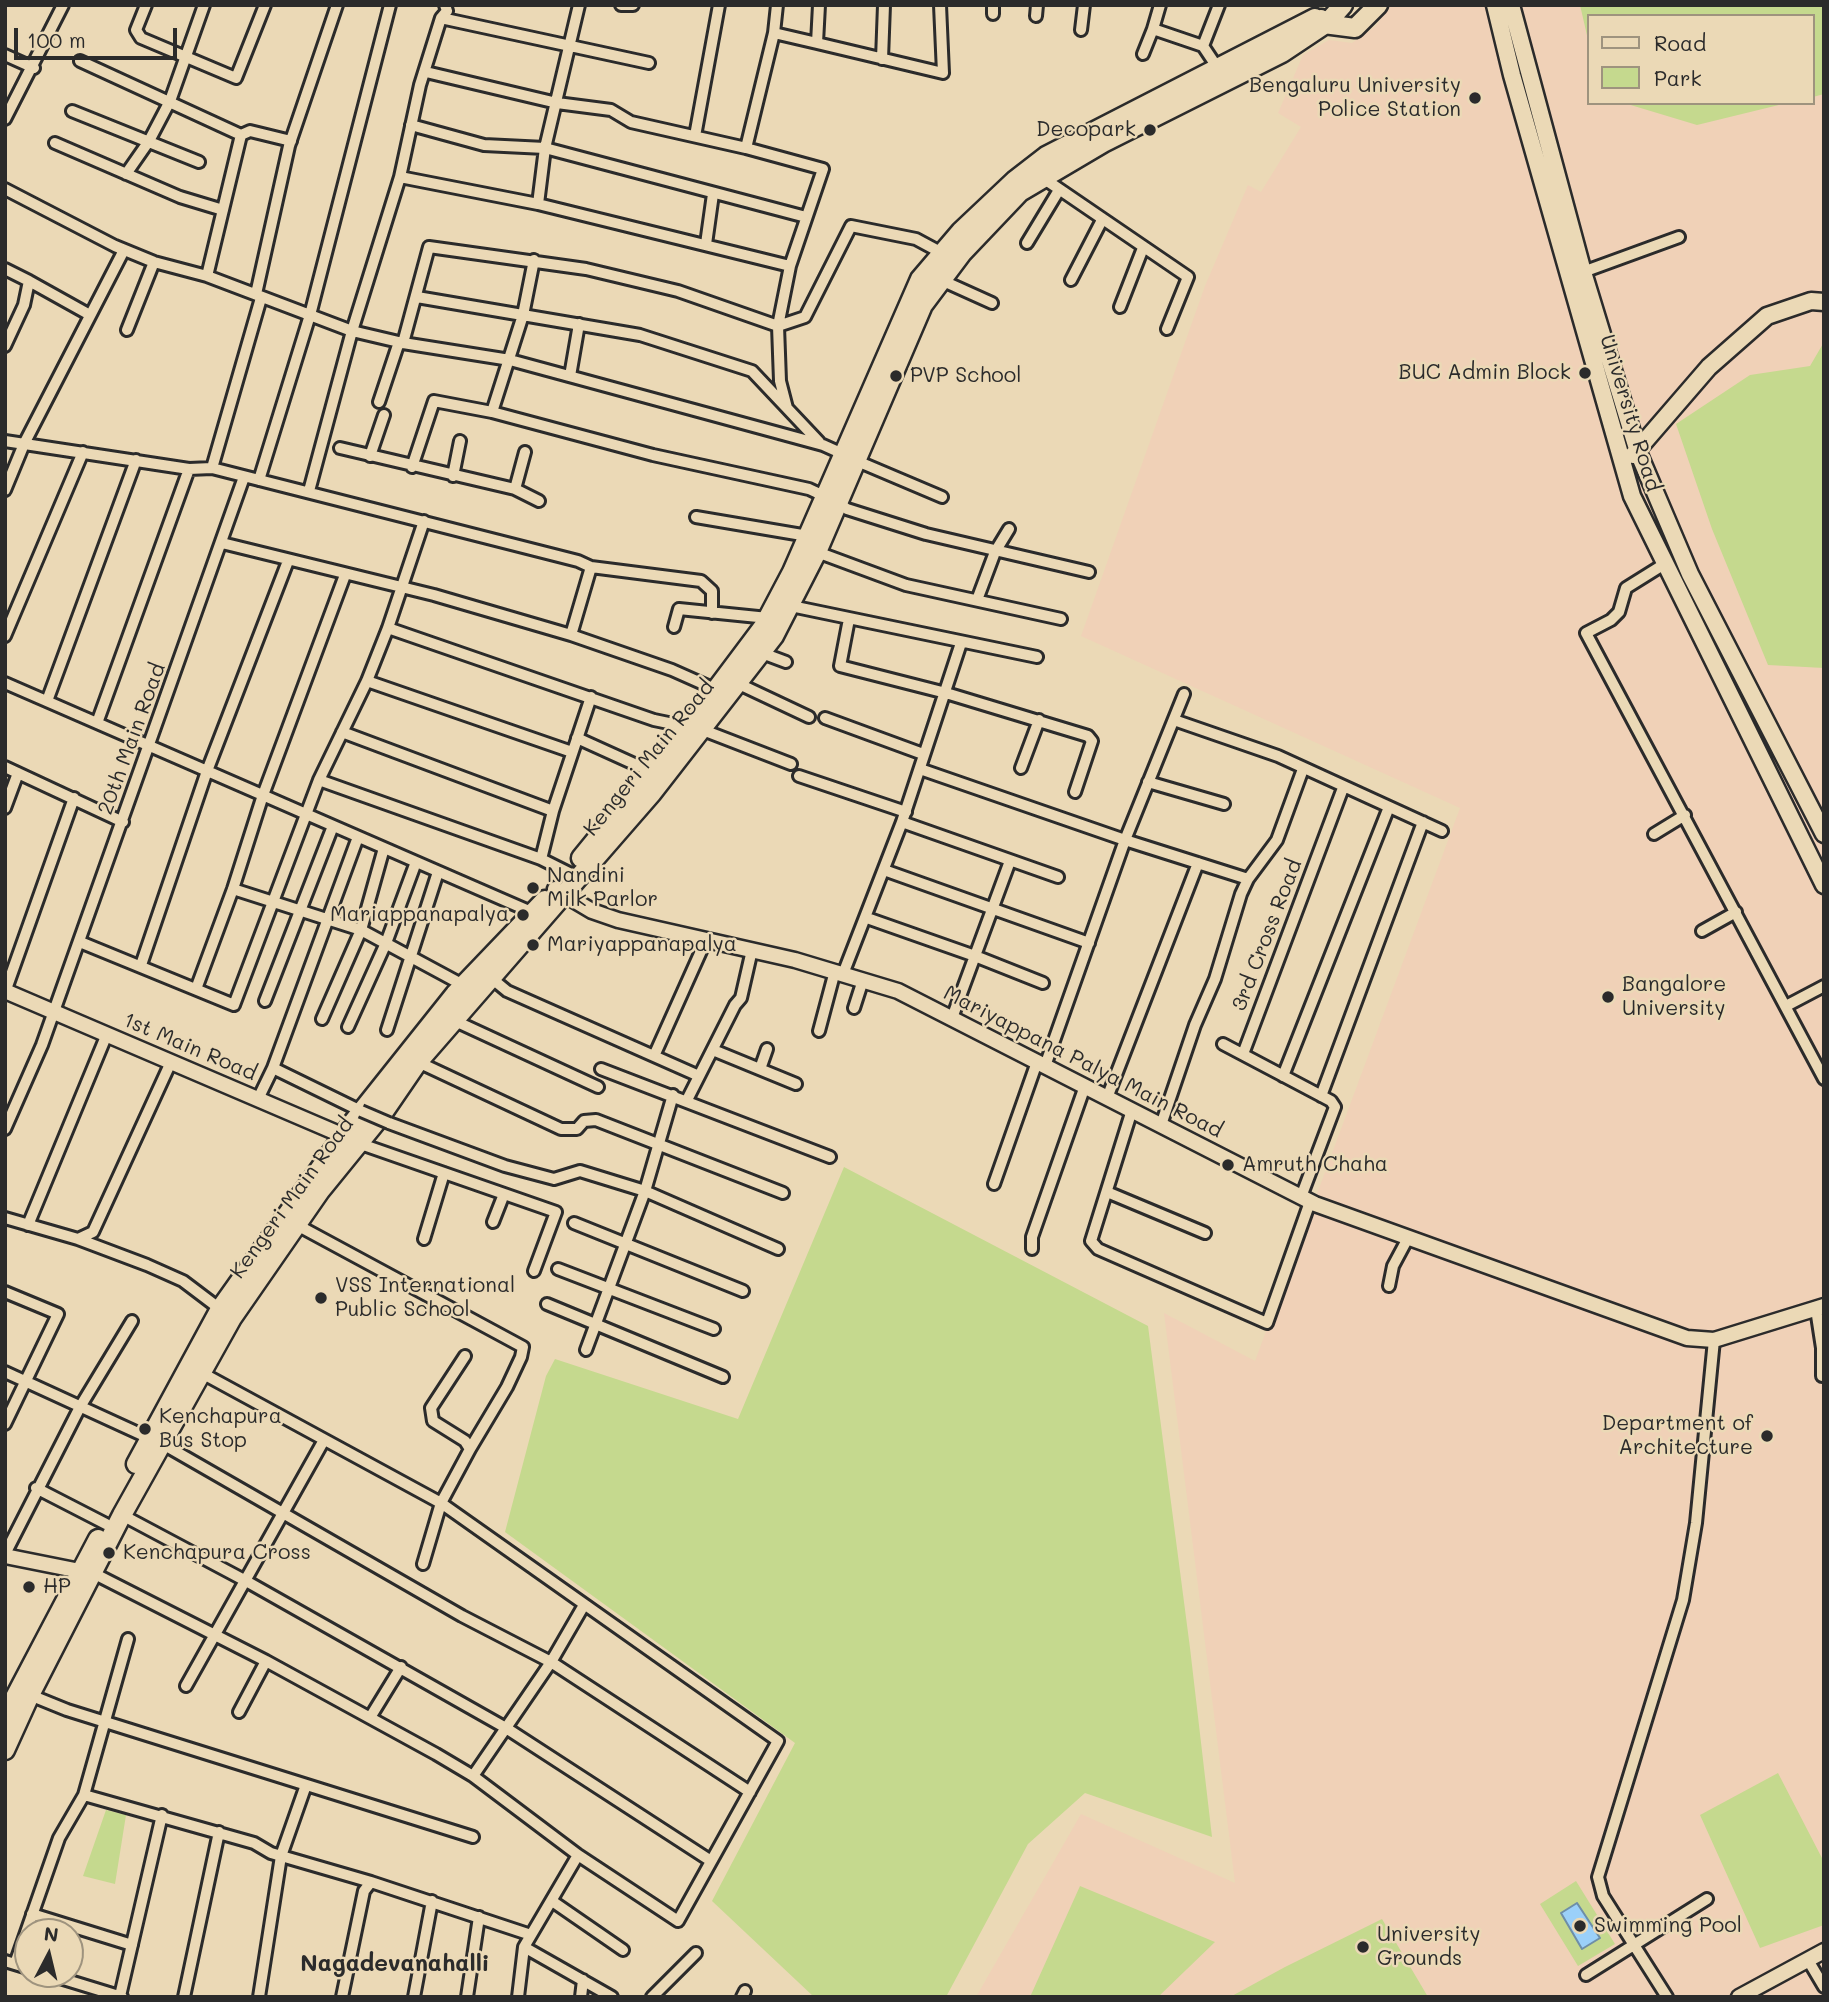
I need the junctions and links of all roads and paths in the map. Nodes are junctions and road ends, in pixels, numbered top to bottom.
1 (63, 5) edge
2 (146, 5) edge
3 (204, 5) edge
4 (265, 5) edge
5 (337, 5) edge
6 (390, 5) edge
7 (445, 5) edge
8 (579, 5) edge
9 (621, 5) edge
10 (633, 5) edge
11 (719, 5) edge
12 (777, 5) edge
13 (820, 5) edge
14 (884, 5) edge
15 (940, 5) edge
16 (1084, 5) edge
17 (1160, 5) edge
18 (1219, 5) edge
19 (1343, 5) edge
20 (1378, 5) edge
21 (1495, 5) edge
22 (1511, 5) edge
23 (1324, 15) edge
24 (441, 18) junction
25 (1153, 29) junction
26 (1081, 30) dead end
27 (774, 33) junction
28 (817, 43) junction
29 (568, 46) junction
30 (1203, 46) junction
31 (1143, 54) dead end
32 (5, 55) edge
33 (186, 57) junction
34 (882, 59) junction
35 (80, 61) dead end
36 (649, 63) dead end
37 (1217, 66) junction
38 (34, 68) junction
39 (426, 72) junction
40 (170, 102) junction
41 (557, 103) junction
42 (72, 111) dead end
43 (5, 119) edge
44 (411, 125) junction
45 (241, 135) junction
46 (695, 136) junction
47 (291, 141) junction
48 (148, 142) junction
49 (55, 143) dead end
50 (545, 148) junction
51 (746, 148) junction
52 (1542, 152) junction
53 (199, 162) dead end
54 (126, 174) junction
55 (400, 177) junction
56 (1043, 178) junction
57 (5, 189) edge
58 (1059, 190) junction
59 (713, 194) junction
60 (538, 204) junction
61 (223, 210) junction
62 (806, 217) junction
63 (1102, 220) junction
64 (1679, 237) dead end
65 (1027, 243) dead end
66 (706, 244) junction
67 (1143, 248) junction
68 (124, 250) junction
69 (942, 253) junction
70 (534, 260) junction
71 (154, 262) junction
72 (790, 266) junction
73 (5, 268) edge
74 (1583, 272) junction
75 (207, 276) junction
76 (941, 280) junction
77 (1071, 280) dead end
78 (29, 281) junction
79 (418, 297) junction
80 (261, 298) junction
81 (1824, 302) edge
82 (992, 303) dead end
83 (1120, 307) dead end
84 (90, 315) junction
85 (310, 315) junction
86 (523, 315) junction
87 (579, 324) junction
88 (778, 326) junction
89 (1167, 329) dead end
90 (127, 330) dead end
91 (352, 331) junction
92 (401, 343) junction
93 (5, 346) edge
94 (510, 360) junction
95 (570, 376) junction
96 (379, 402) dead end
97 (787, 408) junction
98 (492, 412) junction
99 (384, 415) dead end
100 (5, 441) edge
101 (460, 441) dead end
102 (24, 444) junction
103 (823, 445) junction
104 (340, 448) dead end
105 (83, 452) junction
106 (525, 452) dead end
107 (1638, 452) junction
108 (370, 456) junction
109 (850, 457) junction
110 (136, 460) junction
111 (1620, 462) junction
112 (412, 467) junction
113 (212, 468) junction
114 (189, 469) junction
115 (453, 476) junction
116 (244, 477) junction
117 (259, 480) junction
118 (5, 488) edge
119 (515, 489) junction
120 (309, 491) junction
121 (942, 497) dead end
122 (831, 499) junction
123 (539, 501) dead end
124 (696, 517) dead end
125 (424, 521) junction
126 (1009, 529) dead end
127 (222, 543) junction
128 (812, 544) junction
129 (995, 552) junction
130 (288, 561) junction
131 (1666, 563) junction
132 (592, 567) junction
133 (1089, 572) dead end
134 (345, 575) junction
135 (402, 588) junction
136 (977, 600) junction
137 (791, 606) junction
138 (712, 612) junction
139 (768, 618) junction
140 (849, 619) junction
141 (1061, 619) dead end
142 (674, 627) dead end
143 (388, 628) junction
144 (571, 635) junction
145 (5, 636) edge
146 (961, 643) junction
147 (762, 653) junction
148 (1037, 657) dead end
149 (786, 662) dead end
150 (367, 681) junction
151 (5, 683) edge
152 (739, 684) junction
153 (717, 690) junction
154 (946, 693) junction
155 (1184, 694) dead end
156 (591, 697) junction
157 (47, 701) junction
158 (809, 717) dead end
159 (825, 718) dead end
160 (1039, 720) junction
161 (1174, 720) junction
162 (97, 723) junction
163 (695, 728) junction
164 (342, 732) junction
165 (577, 738) junction
166 (150, 746) junction
167 (572, 752) junction
168 (923, 754) junction
169 (791, 764) dead end
170 (5, 767) edge
171 (1021, 768) dead end
172 (920, 769) junction
173 (1303, 769) junction
174 (207, 771) junction
175 (18, 772) junction
176 (652, 772) junction
177 (799, 776) dead end
178 (319, 780) junction
179 (1148, 782) junction
180 (1343, 788) junction
181 (1075, 792) dead end
182 (263, 795) junction
183 (74, 798) junction
184 (1223, 804) dead end
185 (1389, 807) junction
186 (5, 808) edge
187 (553, 811) junction
188 (307, 814) junction
189 (1685, 815) junction
190 (904, 817) junction
191 (123, 822) junction
192 (1423, 822) junction
193 (333, 826) junction
194 (1443, 831) dead end
195 (1654, 834) dead end
196 (1824, 834) edge
197 (358, 837) junction
198 (1125, 840) junction
199 (384, 848) junction
200 (541, 859) junction
201 (1010, 861) junction
202 (416, 862) junction
203 (1198, 863) junction
204 (884, 870) junction
205 (438, 872) junction
206 (569, 873) junction
207 (1058, 877) dead end
208 (1248, 879) junction
209 (1824, 885) edge
210 (233, 889) junction
211 (560, 892) junction
212 (274, 904) junction
213 (992, 909) junction
214 (301, 912) junction
215 (1736, 912) junction
216 (539, 916) junction
217 (867, 918) junction
218 (327, 919) junction
219 (361, 930) junction
220 (1702, 931) dead end
221 (706, 940) junction
222 (80, 942) junction
223 (386, 943) junction
224 (1089, 943) junction
225 (752, 950) junction
226 (410, 956) junction
227 (975, 956) junction
228 (141, 965) junction
229 (839, 973) junction
230 (489, 977) junction
231 (863, 980) junction
232 (1043, 983) dead end
233 (463, 985) junction
234 (1824, 986) edge
235 (196, 989) junction
236 (5, 991) edge
237 (264, 1001) dead end
238 (1786, 1006) junction
239 (854, 1008) dead end
240 (54, 1012) junction
241 (952, 1018) junction
242 (322, 1019) dead end
243 (453, 1020) junction
244 (348, 1027) dead end
245 (387, 1030) dead end
246 (819, 1031) dead end
247 (107, 1034) junction
248 (1223, 1044) dead end
249 (767, 1049) dead end
250 (713, 1050) junction
251 (1243, 1055) junction
252 (654, 1056) junction
253 (171, 1062) junction
254 (418, 1062) junction
255 (1041, 1064) junction
256 (273, 1068) junction
257 (601, 1069) dead end
258 (760, 1069) junction
259 (699, 1076) junction
260 (1283, 1076) junction
261 (1824, 1079) edge
262 (796, 1084) dead end
263 (1085, 1086) junction
264 (598, 1087) dead end
265 (673, 1095) junction
266 (1321, 1096) junction
267 (1107, 1098) junction
268 (258, 1099) junction
269 (687, 1100) junction
270 (1132, 1110) junction
271 (361, 1111) junction
272 (1161, 1125) junction
273 (5, 1129) edge
274 (351, 1140) junction
275 (658, 1144) junction
276 (830, 1157) dead end
277 (444, 1173) junction
278 (994, 1184) dead end
279 (645, 1191) junction
280 (1107, 1192) junction
281 (783, 1193) dead end
282 (504, 1194) junction
283 (1305, 1199) junction
284 (5, 1219) edge
285 (493, 1222) dead end
286 (574, 1223) dead end
287 (28, 1225) junction
288 (297, 1225) junction
289 (1205, 1233) dead end
290 (424, 1238) dead end
291 (1408, 1238) junction
292 (78, 1239) junction
293 (625, 1244) junction
294 (778, 1249) dead end
295 (1032, 1249) dead end
296 (558, 1269) dead end
297 (534, 1271) dead end
298 (1389, 1286) dead end
299 (607, 1287) junction
300 (743, 1291) dead end
301 (5, 1292) edge
302 (547, 1304) dead end
303 (1820, 1308) edge
304 (220, 1309) junction
305 (132, 1321) dead end
306 (596, 1322) junction
307 (713, 1329) dead end
308 (1714, 1340) junction
309 (586, 1350) dead end
310 (466, 1356) dead end
311 (5, 1372) edge
312 (200, 1372) junction
313 (1822, 1376) edge
314 (723, 1377) dead end
315 (25, 1382) junction
316 (80, 1407) junction
317 (5, 1424) edge
318 (155, 1440) junction
319 (324, 1440) junction
320 (470, 1449) junction
321 (36, 1489) junction
322 (441, 1503) junction
323 (284, 1513) junction
324 (114, 1519) junction
325 (5, 1555) edge
326 (423, 1564) dead end
327 (87, 1572) junction
328 (246, 1581) junction
329 (584, 1605) junction
330 (214, 1634) junction
331 (128, 1639) dead end
332 (266, 1661) junction
333 (551, 1662) junction
334 (401, 1667) junction
335 (186, 1686) dead end
336 (30, 1695) junction
337 (239, 1712) dead end
338 (5, 1716) edge
339 (371, 1716) junction
340 (104, 1720) junction
341 (506, 1728) junction
342 (5, 1750) edge
343 (473, 1776) junction
344 (306, 1785) junction
345 (750, 1792) junction
346 (84, 1795) junction
347 (162, 1815) junction
348 (219, 1832) junction
349 (473, 1837) dead end
350 (578, 1855) junction
351 (281, 1856) junction
352 (711, 1861) junction
353 (371, 1882) junction
354 (1707, 1899) dead end
355 (432, 1901) junction
356 (552, 1901) junction
357 (32, 1914) junction
358 (479, 1917) junction
359 (531, 1935) junction
360 (132, 1945) junction
361 (1634, 1945) junction
362 (524, 1947) junction
363 (623, 1950) dead end
364 (1824, 1951) edge
365 (696, 1953) dead end
366 (1808, 1960) junction
367 (10, 1963) edge
368 (1586, 1975) dead end
369 (583, 1980) junction
370 (84, 1985) edge
371 (1824, 1987) edge
372 (121, 1996) edge
373 (184, 1997) edge
374 (260, 1997) edge
375 (342, 1997) edge
376 (414, 1997) edge
377 (467, 1997) edge
378 (518, 1997) edge
379 (581, 1997) edge
380 (612, 1997) edge
381 (652, 1997) edge
382 (1667, 1997) edge
383 (1739, 1997) edge

1 - 38 street
2 - 33 street
3 - 33 street
4 - 33 street
5 - 47 street
6 - 85 street
7 - 24 street
8 - 29 street
9 - 10 street
11 - 46 street
12 - 27 street
13 - 28 street
14 - 34 street
15 - 34 street
16 - 26 street
17 - 25 street
18 - 30 street
19 - 23 main road, Kengeri Main Road
20 - 23 main road
21 - 52 main road, University Road
22 - 52 main road, University Road
23 - 37 main road, Kengeri Main Road
23 - 56 main road, Kengeri Main Road
24 - 29 street
24 - 39 street
25 - 30 street
25 - 31 street
27 - 28 street
27 - 51 street
28 - 34 street
29 - 36 street
29 - 41 street
30 - 37 street
32 - 38 street
33 - 40 street
35 - 40 street
37 - 69 main road, Kengeri Main Road
38 - 43 street
39 - 41 street
39 - 44 street
40 - 45 street
40 - 48 street
41 - 46 street
41 - 50 street
42 - 48 street
44 - 50 street
44 - 55 street
45 - 47 street
45 - 61 street
46 - 51 street
47 - 80 street
48 - 53 street
48 - 54 street
49 - 54 street
50 - 59 street
50 - 60 street
51 - 62 street
52 - 74 main road, University Road
52 - 111 main road, University Road
54 - 61 street
55 - 60 street
55 - 91 street
56 - 58 street
56 - 76 main road, Kengeri Main Road
57 - 68 street
58 - 63 street
58 - 65 street
59 - 62 street
59 - 66 street
60 - 66 street
61 - 75 street
62 - 72 street
63 - 67 street
63 - 77 street
64 - 74 street
66 - 72 street
67 - 83 street
67 - 89 street
68 - 71 street
68 - 84 street
69 - 88 street
69 - 109 main road, Kengeri Main Road
70 - 79 street
70 - 86 street
70 - 88 street
71 - 75 street
71 - 90 street
72 - 88 street
73 - 78 street
74 - 107 main road, University Road
75 - 80 street
76 - 82 street
76 - 109 main road, Kengeri Main Road
78 - 84 street
78 - 93 street
79 - 86 street
79 - 92 street
80 - 85 street
80 - 113 street
81 - 107 main road
84 - 102 street
85 - 91 street
85 - 117 street
86 - 87 street
86 - 94 street
87 - 95 street
87 - 97 street
88 - 97 street
91 - 92 street
91 - 120 street
92 - 94 street
92 - 96 street
94 - 95 street
94 - 98 street
95 - 103 street
97 - 103 street
98 - 112 street
98 - 122 street
99 - 108 street
100 - 102 street
101 - 115 street
102 - 105 street
102 - 118 street
103 - 109 street
104 - 108 street
105 - 110 street
105 - 145 street
106 - 119 street
107 - 111 main road
107 - 196 main road, University Road
108 - 112 street
109 - 121 street
109 - 122 main road, Kengeri Main Road
110 - 114 street
110 - 157 street
111 - 131 main road, University Road
112 - 115 street
113 - 114 street
113 - 116 street
114 - 162 street
115 - 119 street
116 - 117 street
116 - 127 street, 20th Main Road
117 - 120 street
119 - 123 street
120 - 125 street
122 - 128 main road, Kengeri Main Road
122 - 129 street
124 - 128 street
125 - 132 street
125 - 135 street
126 - 129 street
127 - 130 street
127 - 166 street, 20th Main Road
128 - 136 street
128 - 137 main road, Kengeri Main Road
128 - 139 main road, Kengeri Main Road
129 - 133 street
129 - 136 street
130 - 134 street
130 - 174 street
131 - 189 street
131 - 209 main road, University Road
132 - 138 street
132 - 144 street
134 - 135 street
134 - 182 street
135 - 143 street
135 - 144 street
136 - 141 street
137 - 140 street
137 - 147 main road, Kengeri Main Road
138 - 139 street
138 - 142 street
139 - 153 main road, Kengeri Main Road
140 - 146 street
140 - 154 street
143 - 150 street
143 - 156 street
144 - 153 street
146 - 148 street
146 - 154 street
147 - 149 street
147 - 152 main road, Kengeri Main Road
150 - 164 street
150 - 167 street
151 - 157 street
152 - 158 street
152 - 163 main road, Kengeri Main Road
153 - 163 main road, Kengeri Main Road
154 - 160 street
154 - 168 street
155 - 161 street
156 - 163 street
156 - 165 street
157 - 162 street
159 - 168 street
160 - 171 street
160 - 181 street
161 - 173 street
161 - 179 street
162 - 166 street
163 - 169 street
163 - 176 main road, Kengeri Main Road
163 - 211 main road, Kengeri Main Road
164 - 178 street
164 - 187 street
165 - 167 street
165 - 176 street
166 - 174 street
166 - 191 street, 20th Main Road
167 - 187 street
168 - 172 street
170 - 175 street
172 - 190 street
172 - 198 street
173 - 180 street
173 - 208 street
174 - 182 street
174 - 228 street
175 - 183 street
175 - 186 street
176 - 206 main road, Kengeri Main Road
177 - 190 street
178 - 188 street
178 - 200 street
179 - 184 street
179 - 198 street
180 - 185 street
180 - 251 street, 3rd Cross Road
182 - 188 street
182 - 210 street
183 - 191 street
183 - 236 street
185 - 192 street
185 - 260 street
187 - 200 street
188 - 193 street
188 - 212 street
189 - 195 street
189 - 215 street
190 - 201 street
190 - 204 street
191 - 222 street, 20th Main Road
192 - 194 street
192 - 266 street
193 - 197 street
193 - 214 street
197 - 199 street
197 - 218 street
198 - 203 street
198 - 224 street
199 - 202 street
199 - 219 street
200 - 206 street
201 - 207 street
201 - 213 street
202 - 205 street
202 - 223 street
203 - 208 street
203 - 267 street
204 - 213 street
204 - 217 street
205 - 216 street
205 - 226 street
206 - 211 main road, Kengeri Main Road
208 - 272 street
210 - 212 street
210 - 235 street
211 - 216 main road, Kengeri Main Road
211 - 221 street, Mariyappana Palya Main Road
212 - 214 street
212 - 235 street
213 - 224 street
213 - 227 street
214 - 218 street
214 - 237 street
215 - 220 street
215 - 238 street
216 - 230 main road, Kengeri Main Road
216 - 233 main road, Kengeri Main Road
217 - 227 street
217 - 229 street
218 - 219 street
218 - 256 street
219 - 223 street
219 - 242 street
221 - 225 street, Mariyappana Palya Main Road
221 - 252 street
222 - 228 street
222 - 240 street, 20th Main Road
223 - 226 street
223 - 244 street
224 - 255 street
225 - 229 street, Mariyappana Palya Main Road
225 - 250 street
226 - 233 street
226 - 245 street
227 - 232 street
227 - 241 street
228 - 235 street
229 - 231 street, Mariyappana Palya Main Road
229 - 246 street
230 - 243 main road, Kengeri Main Road
230 - 252 street
231 - 239 street
231 - 241 street, Mariyappana Palya Main Road
233 - 271 main road, Kengeri Main Road
234 - 238 street
236 - 240 street, 1st Main Road
238 - 261 street
240 - 247 street, 1st Main Road
240 - 273 street, 20th Main Road
241 - 255 street, Mariyappana Palya Main Road
243 - 254 main road, Kengeri Main Road
243 - 264 street
247 - 253 street, 1st Main Road
247 - 287 street
248 - 251 street
249 - 258 street
250 - 258 street
250 - 259 street
251 - 260 street
252 - 259 street
253 - 268 street, 1st Main Road
253 - 292 street
254 - 274 main road, Kengeri Main Road
254 - 275 street
255 - 263 street, Mariyappana Palya Main Road
255 - 278 street
256 - 268 street
256 - 271 street
257 - 265 street
258 - 262 street
259 - 269 street
260 - 266 street
263 - 267 street, Mariyappana Palya Main Road
263 - 295 street
265 - 269 street
265 - 275 street
266 - 283 street
267 - 270 street, Mariyappana Palya Main Road
268 - 274 street, 1st Main Road
269 - 276 street
270 - 272 street, Mariyappana Palya Main Road
270 - 280 street
271 - 274 main road, Kengeri Main Road
271 - 279 street, bridge
272 - 283 street, Mariyappana Palya Main Road
274 - 277 street
274 - 288 main road, Kengeri Main Road
274 - 304 main road, Kengeri Main Road
275 - 279 street
275 - 281 street
277 - 282 street
277 - 290 street
279 - 293 street
279 - 294 street
280 - 283 street
280 - 289 street
282 - 285 street
282 - 297 street
283 - 291 street, Mariyappana Palya Main Road
284 - 287 street
286 - 293 street
287 - 292 street
288 - 312 main road, Kengeri Main Road
288 - 320 street
291 - 298 street
291 - 308 street, Mariyappana Palya Main Road
292 - 304 street
293 - 299 street
293 - 300 street
296 - 299 street
299 - 306 street
299 - 307 street
301 - 315 street
302 - 306 street
303 - 308 street, Mariyappana Palya Main Road
303 - 313 street
304 - 318 main road, Kengeri Main Road
305 - 316 street
306 - 309 street
306 - 314 street
308 - 361 street
310 - 320 street
311 - 315 street
312 - 318 main road, Kengeri Main Road
312 - 319 street
315 - 316 street
315 - 317 street
316 - 318 street
316 - 321 street
318 - 323 street
318 - 324 main road, Kengeri Main Road
319 - 322 street
319 - 323 street
320 - 322 street
321 - 324 street
321 - 325 street
322 - 326 street
322 - 329 street
323 - 328 street
323 - 333 street
324 - 327 main road, Kengeri Main Road
324 - 328 street
325 - 327 street
327 - 330 street
327 - 336 main road, Kengeri Main Road
327 - 338 main road, Kengeri Main Road
328 - 330 street
328 - 334 street
329 - 333 street
329 - 345 street
330 - 332 street
330 - 335 street
331 - 340 street
332 - 337 street
332 - 339 street
333 - 341 street
333 - 345 street
334 - 339 street
334 - 341 street
336 - 340 street
336 - 342 main road, Kengeri Main Road
339 - 343 street
340 - 344 street
340 - 346 street
341 - 343 street
341 - 352 street
343 - 350 street
344 - 349 street
344 - 351 street
345 - 352 street
346 - 347 street
346 - 357 street
347 - 348 street
347 - 360 street
348 - 351 street
348 - 373 street
350 - 352 street
350 - 356 street
351 - 353 street
351 - 374 street
353 - 355 street
353 - 375 street
354 - 361 street
355 - 358 street
355 - 376 street
356 - 359 street
356 - 363 street
357 - 360 street
357 - 367 street
358 - 359 street
358 - 377 street
359 - 362 street
360 - 372 street
361 - 368 street
361 - 382 street
362 - 369 street
362 - 378 street
364 - 366 street
365 - 381 street
366 - 371 street
366 - 383 street
369 - 379 street
369 - 380 street
370 - 372 street

